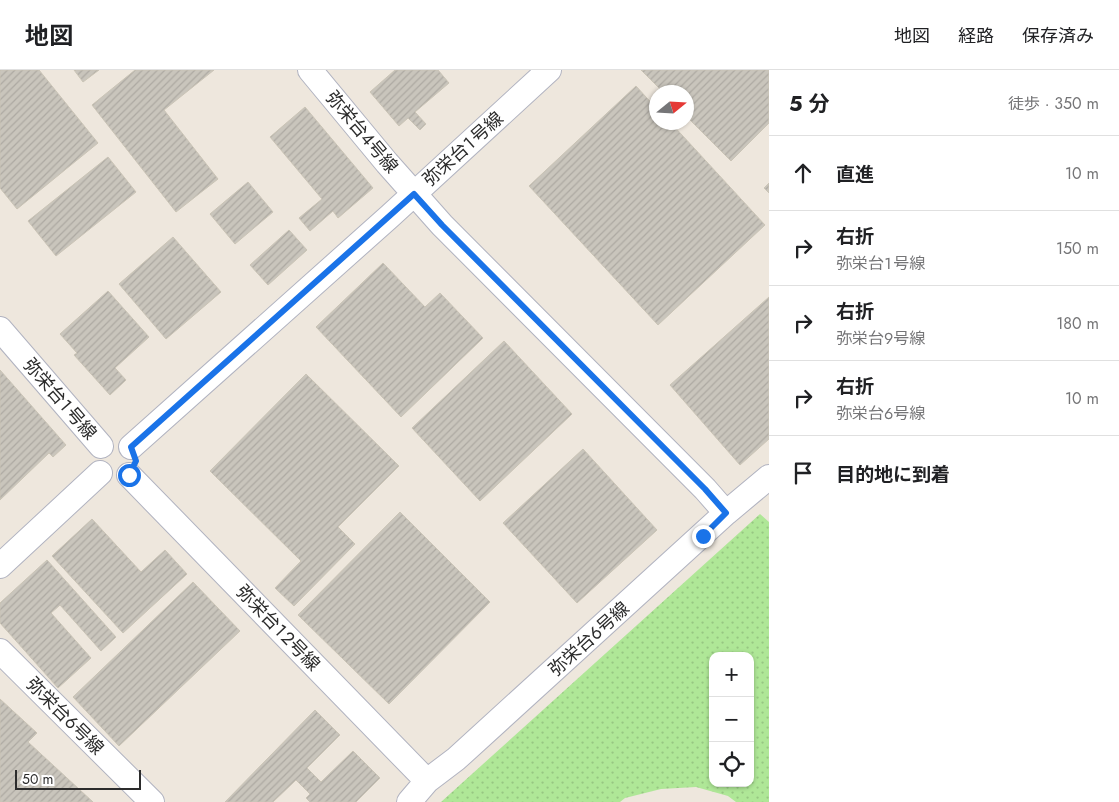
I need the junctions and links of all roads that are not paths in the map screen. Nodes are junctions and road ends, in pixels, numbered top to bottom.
1 (310, 70) edge
2 (549, 70) edge
3 (414, 194) junction
4 (0, 329) edge
5 (101, 446) junction
6 (131, 447) junction
7 (100, 473) junction
8 (129, 475) junction
9 (769, 477) edge
10 (726, 513) junction
11 (0, 566) edge
12 (0, 651) edge
13 (426, 781) junction
14 (152, 802) edge
15 (409, 802) edge

1 - 3 street, 弥栄台４号線
2 - 3 street, 弥栄台１号線
3 - 6 street, 弥栄台１号線
3 - 10 street, 弥栄台４号線
4 - 5 street, 弥栄台１号線
5 - 6 street
5 - 7 street
6 - 8 street
7 - 8 street
7 - 11 street
8 - 13 street, 弥栄台１２号線
9 - 10 street, 弥栄台６号線
10 - 13 street, 弥栄台６号線
12 - 14 street, 弥栄台６号線
13 - 15 street, 弥栄台６号線

